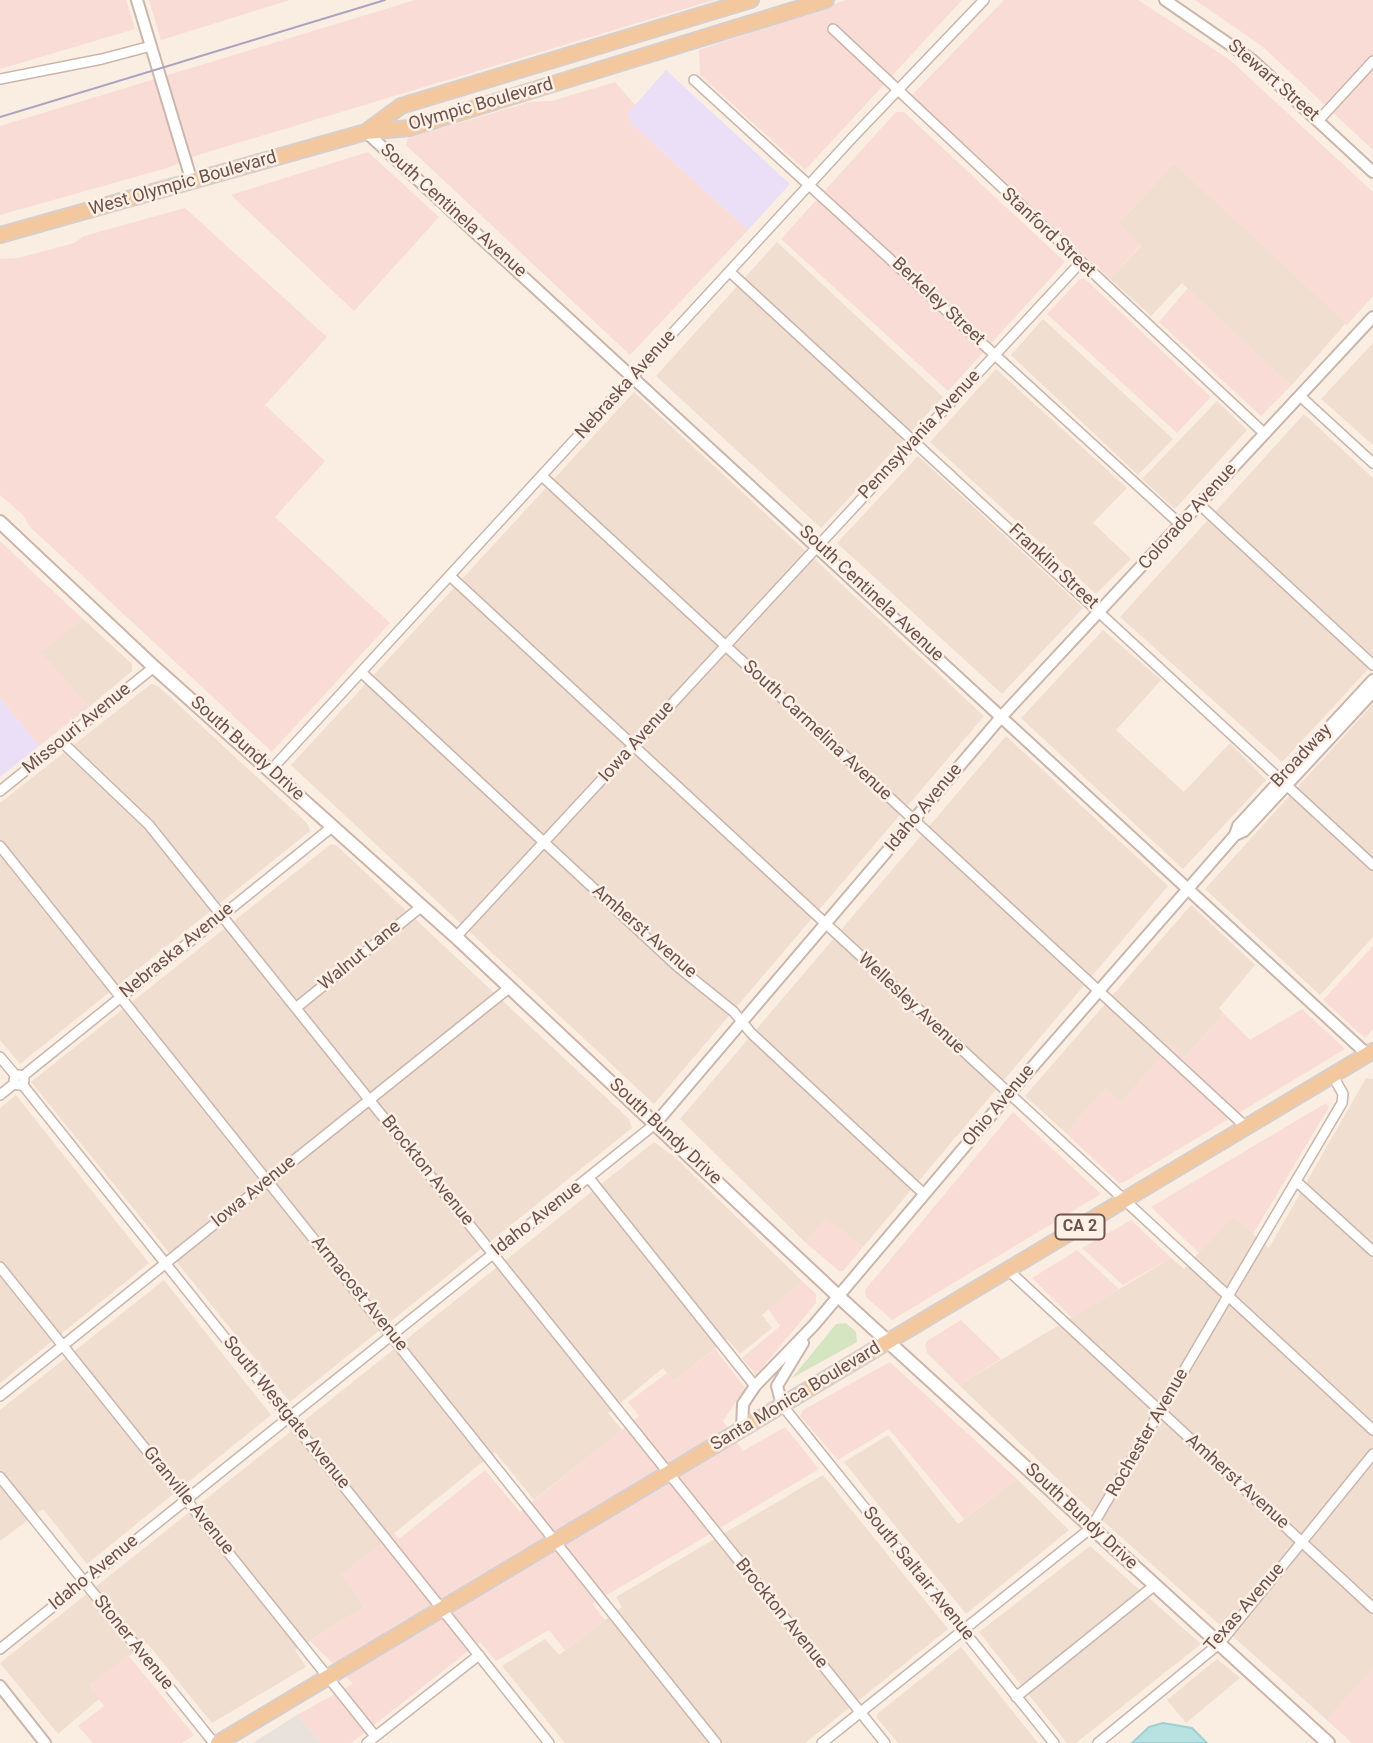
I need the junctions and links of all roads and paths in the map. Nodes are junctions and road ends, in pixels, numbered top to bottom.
1 (137, 0) edge
2 (751, 0) edge
3 (826, 0) edge
4 (984, 0) edge
5 (1165, 0) edge
6 (833, 29) dead end
7 (151, 46) junction
8 (1373, 61) edge
9 (0, 79) edge
10 (694, 80) dead end
11 (897, 91) junction
12 (1318, 121) junction
13 (366, 132) junction
14 (1373, 172) edge
15 (192, 182) junction
16 (810, 184) junction
17 (0, 235) edge
18 (1080, 263) junction
19 (730, 272) junction
20 (1373, 317) edge
21 (995, 355) junction
22 (634, 376) junction
23 (1300, 396) junction
24 (1265, 433) junction
25 (916, 441) junction
26 (1373, 463) edge
27 (542, 476) junction
28 (1200, 505) junction
29 (0, 523) edge
30 (1181, 526) junction
31 (818, 546) junction
32 (450, 576) junction
33 (1101, 612) junction
34 (726, 646) junction
35 (1373, 665) edge
36 (153, 667) junction
37 (361, 672) junction
38 (1373, 680) edge
39 (1373, 692) edge
40 (1002, 716) junction
41 (62, 742) junction
42 (634, 747) junction
43 (270, 771) junction
44 (1284, 782) junction
45 (0, 791) edge
46 (914, 820) junction
47 (332, 827) junction
48 (544, 843) junction
49 (0, 846) edge
50 (1373, 864) edge
51 (1186, 888) junction
52 (422, 906) junction
53 (222, 915) junction
54 (824, 925) junction
55 (456, 937) junction
56 (509, 988) junction
57 (1098, 990) junction
58 (120, 997) junction
59 (297, 1007) junction
60 (741, 1023) junction
61 (1371, 1055) edge
62 (0, 1056) edge
63 (1334, 1076) junction
64 (19, 1080) junction
65 (1009, 1094) junction
66 (0, 1095) edge
67 (370, 1099) junction
68 (655, 1124) junction
69 (1247, 1128) junction
70 (589, 1178) junction
71 (267, 1181) junction
72 (1296, 1181) junction
73 (924, 1194) junction
74 (1126, 1200) junction
75 (1373, 1251) edge
76 (493, 1254) junction
77 (165, 1264) junction
78 (0, 1267) edge
79 (1008, 1270) junction
80 (1229, 1295) junction
81 (838, 1296) junction
82 (814, 1325) junction
83 (391, 1334) junction
84 (890, 1341) junction
85 (63, 1345) junction
86 (755, 1386) junction
87 (0, 1396) edge
88 (782, 1405) junction
89 (1160, 1412) junction
90 (289, 1417) junction
91 (742, 1430) junction
92 (1373, 1430) edge
93 (1373, 1454) edge
94 (669, 1473) junction
95 (0, 1477) edge
96 (186, 1500) junction
97 (1091, 1528) junction
98 (555, 1541) junction
99 (1302, 1541) junction
100 (84, 1581) junction
101 (1155, 1585) junction
102 (1373, 1608) edge
103 (442, 1609) junction
104 (963, 1630) junction
105 (1220, 1643) junction
106 (0, 1649) edge
107 (479, 1655) junction
108 (328, 1677) junction
109 (0, 1686) edge
110 (1016, 1697) junction
111 (860, 1713) junction
112 (371, 1740) edge
113 (46, 1743) edge
114 (216, 1743) edge
115 (549, 1743) edge
116 (716, 1743) edge
117 (822, 1743) edge
118 (885, 1743) edge
119 (1054, 1743) edge
120 (1098, 1743) edge
121 (1328, 1743) edge

1 - 7 street
2 - 13 main road, Olympic Boulevard
3 - 13 main road, Olympic Boulevard
4 - 11 street, Nebraska Avenue
5 - 12 street, Stewart Street
6 - 11 street, Stanford Street
7 - 9 street
7 - 15 street
8 - 12 street
10 - 16 street, Berkeley Street
11 - 16 street, Nebraska Avenue
11 - 18 street, Stanford Street
12 - 14 street, Stewart Street
13 - 15 main road, West Olympic Boulevard
13 - 22 street, South Centinela Avenue
15 - 17 main road, West Olympic Boulevard
16 - 19 street, Nebraska Avenue
16 - 21 street, Berkeley Street
18 - 21 street, Pennsylvania Avenue
18 - 24 street, Stanford Street
19 - 22 street, Nebraska Avenue
19 - 25 street, Franklin Street
20 - 23 street, Colorado Avenue
21 - 25 street, Pennsylvania Avenue
21 - 30 street, Berkeley Street
22 - 27 street, Nebraska Avenue
22 - 31 street, South Centinela Avenue
23 - 24 street, Colorado Avenue
23 - 26 street
24 - 28 street, Colorado Avenue
25 - 31 street, Pennsylvania Avenue
25 - 33 street, Franklin Street
27 - 32 street, Nebraska Avenue
27 - 34 street, South Carmelina Avenue
28 - 30 street, Colorado Avenue
28 - 35 street
29 - 36 main road, South Bundy Drive
30 - 33 street, Colorado Avenue
31 - 34 street, Iowa Avenue
31 - 40 street, South Centinela Avenue
32 - 37 street, Nebraska Avenue
32 - 42 street, Wellesley Avenue
33 - 40 street, Colorado Avenue
33 - 44 street, Franklin Street
34 - 42 street, Iowa Avenue
34 - 46 street, South Carmelina Avenue
36 - 41 street, Missouri Avenue
36 - 43 main road, South Bundy Drive
37 - 43 street, Nebraska Avenue
37 - 48 street, Amherst Avenue
38 - 44 street, Broadway
39 - 44 street, Broadway
40 - 46 street, Idaho Avenue
40 - 51 street, South Centinela Avenue
41 - 45 street, Missouri Avenue
41 - 53 street, Brockton Avenue
42 - 48 street, Iowa Avenue
42 - 54 street, Wellesley Avenue
43 - 47 main road, South Bundy Drive
44 - 50 street, Franklin Street
44 - 51 street, Broadway
46 - 54 street, Idaho Avenue
46 - 57 street, South Carmelina Avenue
47 - 52 main road, South Bundy Drive
47 - 53 street, Nebraska Avenue
48 - 55 street, Iowa Avenue
48 - 60 street, Amherst Avenue
49 - 58 street, Armacost Avenue
51 - 57 street, Ohio Avenue
51 - 61 street, South Centinela Avenue
52 - 55 main road, South Bundy Drive
52 - 59 street, Walnut Lane
53 - 58 street, Nebraska Avenue
53 - 59 street, Brockton Avenue
54 - 60 street, Idaho Avenue
54 - 65 street, Wellesley Avenue
55 - 56 main road, South Bundy Drive
56 - 67 street, Iowa Avenue
56 - 68 main road, South Bundy Drive
57 - 65 street, Ohio Avenue
57 - 69 street, South Carmelina Avenue
58 - 64 street, Nebraska Avenue
58 - 71 street, Armacost Avenue
59 - 67 street, Brockton Avenue
60 - 68 street, Idaho Avenue
60 - 73 street, Amherst Avenue
61 - 63 main road, Santa Monica Boulevard / CA 2
62 - 64 street, South Westgate Avenue
63 - 69 main road, Santa Monica Boulevard / CA 2
63 - 72 street, Rochester Avenue
64 - 66 street, Nebraska Avenue
64 - 77 street, South Westgate Avenue
65 - 73 street, Ohio Avenue
65 - 74 street, Wellesley Avenue
67 - 71 street, Iowa Avenue
67 - 76 street, Brockton Avenue
68 - 70 street, Idaho Avenue
68 - 81 main road, South Bundy Drive
69 - 74 main road, Santa Monica Boulevard / CA 2
70 - 76 street, Idaho Avenue
70 - 86 street
71 - 77 street, Iowa Avenue
71 - 83 street, Armacost Avenue
72 - 75 street
72 - 80 street, Rochester Avenue
73 - 81 street, Ohio Avenue
74 - 79 main road, Santa Monica Boulevard / CA 2
74 - 80 street, Wellesley Avenue
76 - 83 street, Idaho Avenue
76 - 94 street, Brockton Avenue
77 - 85 street, Iowa Avenue
77 - 90 street, South Westgate Avenue
78 - 85 street, Granville Avenue
79 - 84 main road, Santa Monica Boulevard / CA 2
79 - 89 street, Amherst Avenue
80 - 89 street, Rochester Avenue
80 - 92 street, Wellesley Avenue
81 - 82 street, Ohio Avenue
81 - 84 main road, South Bundy Drive
82 - 86 street, Ohio Avenue
82 - 88 street, Ohio Avenue
83 - 90 street, Idaho Avenue
83 - 98 street, Armacost Avenue
84 - 88 main road, Santa Monica Boulevard / CA 2
84 - 97 main road, South Bundy Drive
85 - 87 street, Iowa Avenue
85 - 96 street, Granville Avenue
86 - 91 street, Ohio Avenue
88 - 91 main road, Santa Monica Boulevard / CA 2
88 - 104 street, South Saltair Avenue
89 - 97 street, Rochester Avenue
89 - 99 street, Amherst Avenue
90 - 96 street, Idaho Avenue
90 - 103 street, South Westgate Avenue
91 - 94 main road, Santa Monica Boulevard / CA 2
93 - 99 street, Texas Avenue
94 - 98 main road, Santa Monica Boulevard / CA 2
94 - 111 street, Brockton Avenue
95 - 100 street, Stoner Avenue
96 - 100 street, Idaho Avenue
96 - 108 street, Granville Avenue
97 - 101 main road, South Bundy Drive
97 - 104 street, Rochester Avenue
98 - 103 main road, Santa Monica Boulevard / CA 2
98 - 116 street, Armacost Avenue
99 - 102 street, Amherst Avenue
99 - 105 street, Texas Avenue
100 - 106 street, Idaho Avenue
100 - 114 street, Stoner Avenue
101 - 105 main road, South Bundy Drive
101 - 110 street
103 - 107 street, South Westgate Avenue
103 - 108 main road, Santa Monica Boulevard / CA 2
104 - 110 street, South Saltair Avenue
104 - 111 street, Rochester Avenue
105 - 120 street, Texas Avenue
105 - 121 main road, South Bundy Drive
107 - 112 street
107 - 115 street, South Westgate Avenue
108 - 112 street, Granville Avenue
108 - 114 main road, Santa Monica Boulevard / CA 2
109 - 113 street
110 - 119 street, South Saltair Avenue
111 - 117 street, Rochester Avenue
111 - 118 street, Brockton Avenue

